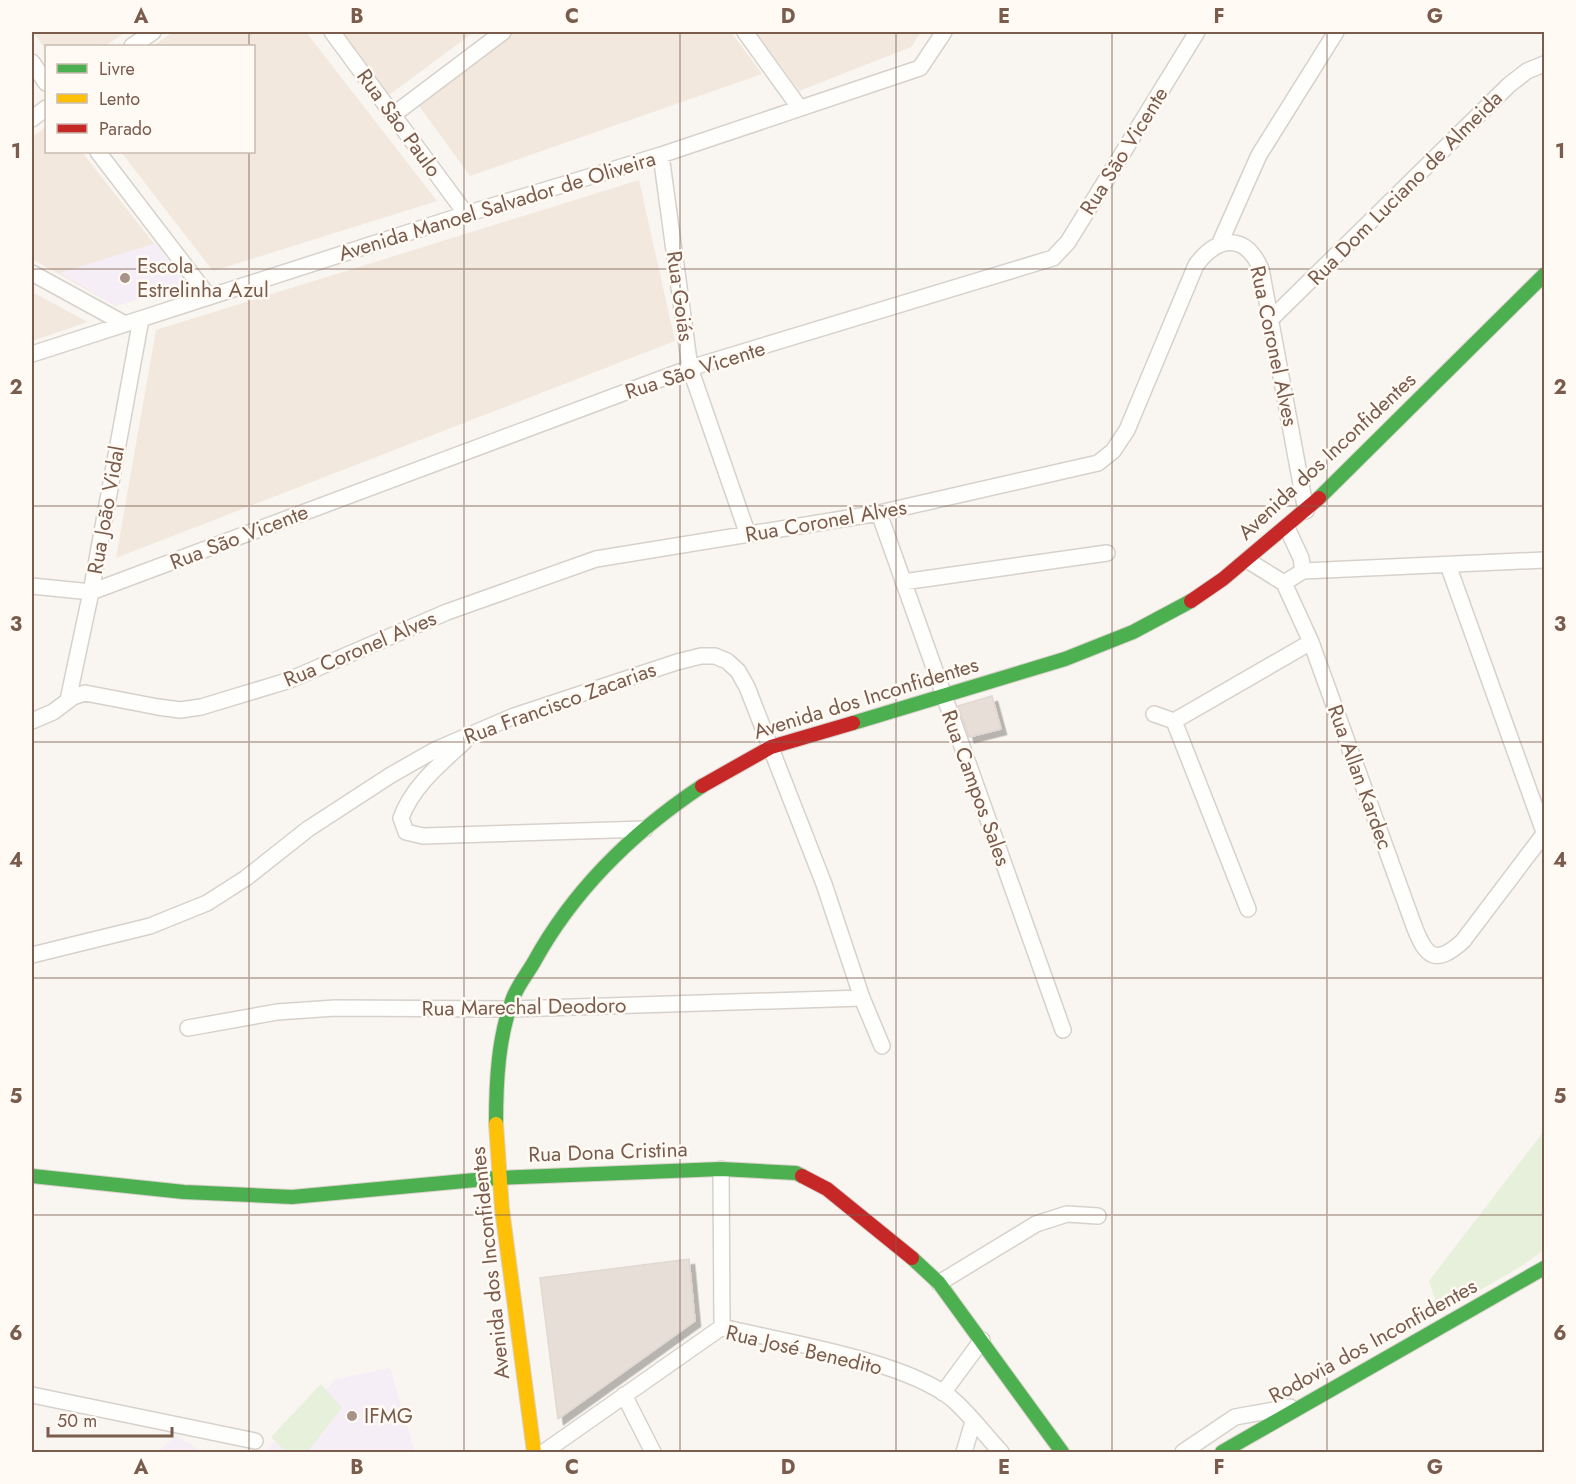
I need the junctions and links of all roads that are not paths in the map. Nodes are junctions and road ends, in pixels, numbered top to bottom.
1 (153, 32) edge
2 (332, 32) edge
3 (503, 32) edge
4 (745, 32) edge
5 (944, 32) edge
6 (1197, 32) edge
7 (1336, 32) edge
8 (134, 45) edge
9 (32, 62) edge
10 (1545, 64) edge
11 (45, 82) edge
12 (799, 106) junction
13 (45, 109) edge
14 (393, 115) junction
15 (32, 119) edge
16 (99, 153) edge
17 (661, 155) junction
18 (466, 214) junction
19 (1219, 245) junction
20 (32, 273) edge
21 (1545, 275) edge
22 (209, 297) junction
23 (141, 319) junction
24 (1271, 319) junction
25 (124, 324) junction
26 (32, 354) edge
27 (690, 368) junction
28 (1306, 511) junction
29 (879, 513) junction
30 (1287, 528) junction
31 (748, 536) junction
32 (1107, 553) dead end
33 (1247, 560) junction
34 (1545, 560) edge
35 (1448, 565) junction
36 (1303, 571) junction
37 (903, 582) junction
38 (1284, 583) junction
39 (32, 586) edge
40 (91, 592) junction
41 (1311, 642) junction
42 (943, 695) junction
43 (68, 700) junction
44 (1154, 714) dead end
45 (32, 721) edge
46 (1174, 721) junction
47 (478, 730) junction
48 (771, 747) junction
49 (645, 829) junction
50 (1545, 833) edge
51 (1248, 909) dead end
52 (32, 955) edge
53 (862, 998) junction
54 (511, 1009) junction
55 (188, 1028) dead end
56 (1063, 1030) dead end
57 (882, 1046) dead end
58 (721, 1168) junction
59 (32, 1176) edge
60 (498, 1178) junction
61 (1098, 1216) dead end
62 (1545, 1268) edge
63 (939, 1283) junction
64 (722, 1328) junction
65 (982, 1340) junction
66 (943, 1393) junction
67 (32, 1395) edge
68 (624, 1395) junction
69 (1299, 1406) junction
70 (973, 1422) junction
71 (255, 1441) dead end
72 (534, 1452) edge
73 (544, 1452) edge
74 (653, 1452) edge
75 (964, 1452) edge
76 (1001, 1452) edge
77 (1062, 1452) edge
78 (1183, 1452) edge
79 (1222, 1452) edge

1 - 8 street
2 - 14 street, Rua São Paulo
3 - 14 street
4 - 12 street
5 - 12 street, Avenida Manoel Salvador de Oliveira
6 - 27 street, Rua São Vicente
7 - 19 street
9 - 11 street
10 - 24 street, Rua Dom Luciano de Almeida
12 - 17 street, Avenida Manoel Salvador de Oliveira
13 - 15 street
14 - 18 street, Rua São Paulo
16 - 22 street
17 - 18 street, Avenida Manoel Salvador de Oliveira
17 - 27 street, Rua Goiás
18 - 22 street, Avenida Manoel Salvador de Oliveira
19 - 24 street, Rua Coronel Alves
19 - 29 street, Rua Coronel Alves
20 - 25 street
21 - 28 main road, Avenida dos Inconfidentes
22 - 23 street, Avenida Manoel Salvador de Oliveira
23 - 25 street, Avenida Manoel Salvador de Oliveira
23 - 40 street, Rua João Vidal
24 - 28 street, Rua Coronel Alves
25 - 26 street, Avenida Manoel Salvador de Oliveira
27 - 31 street, Rua Goiás
27 - 40 street, Rua São Vicente
28 - 30 main road, Avenida dos Inconfidentes
29 - 31 street, Rua Coronel Alves
29 - 37 street, Rua Campos Sales
30 - 33 main road, Avenida dos Inconfidentes
30 - 36 street
31 - 43 street, Rua Coronel Alves
32 - 37 street
33 - 38 street
33 - 42 main road, Avenida dos Inconfidentes
34 - 35 street
35 - 36 street
35 - 50 street
36 - 38 street
37 - 42 street, Rua Campos Sales
38 - 41 street, Rua Allan Kardec
39 - 40 street
40 - 43 street, Rua João Vidal
41 - 46 street
41 - 50 street, Rua Allan Kardec
42 - 48 main road, Avenida dos Inconfidentes
42 - 56 street, Rua Campos Sales
43 - 45 street, Rua Coronel Alves
44 - 46 street
46 - 51 street
47 - 48 street, Rua Francisco Zacarias
47 - 49 street
47 - 52 street, Rua Francisco Zacarias
48 - 49 main road, Avenida dos Inconfidentes
48 - 53 street, Rua Francisco Zacarias
49 - 54 main road, Avenida dos Inconfidentes
53 - 54 street, Rua Marechal Deodoro
53 - 57 street, Rua Francisco Zacarias
54 - 55 street, Rua Marechal Deodoro
54 - 60 main road, Avenida dos Inconfidentes
58 - 60 main road, Rua Dona Cristina
58 - 63 main road, Rua Dona Cristina
58 - 64 street
59 - 60 main road, Rua Dona Cristina
60 - 72 main road, Avenida dos Inconfidentes
61 - 63 street
62 - 69 main road, Rodovia dos Inconfidentes
63 - 65 main road, Rua Dona Cristina
64 - 66 street, Rua José Benedito
64 - 68 street, Rua José Benedito
65 - 66 street
65 - 77 main road, Rua Dona Cristina
66 - 70 street, Rua José Benedito
67 - 71 street
68 - 73 street, Rua José Benedito
68 - 74 street
69 - 78 street
69 - 79 main road, Rodovia dos Inconfidentes
70 - 75 street
70 - 76 street, Rua José Benedito

